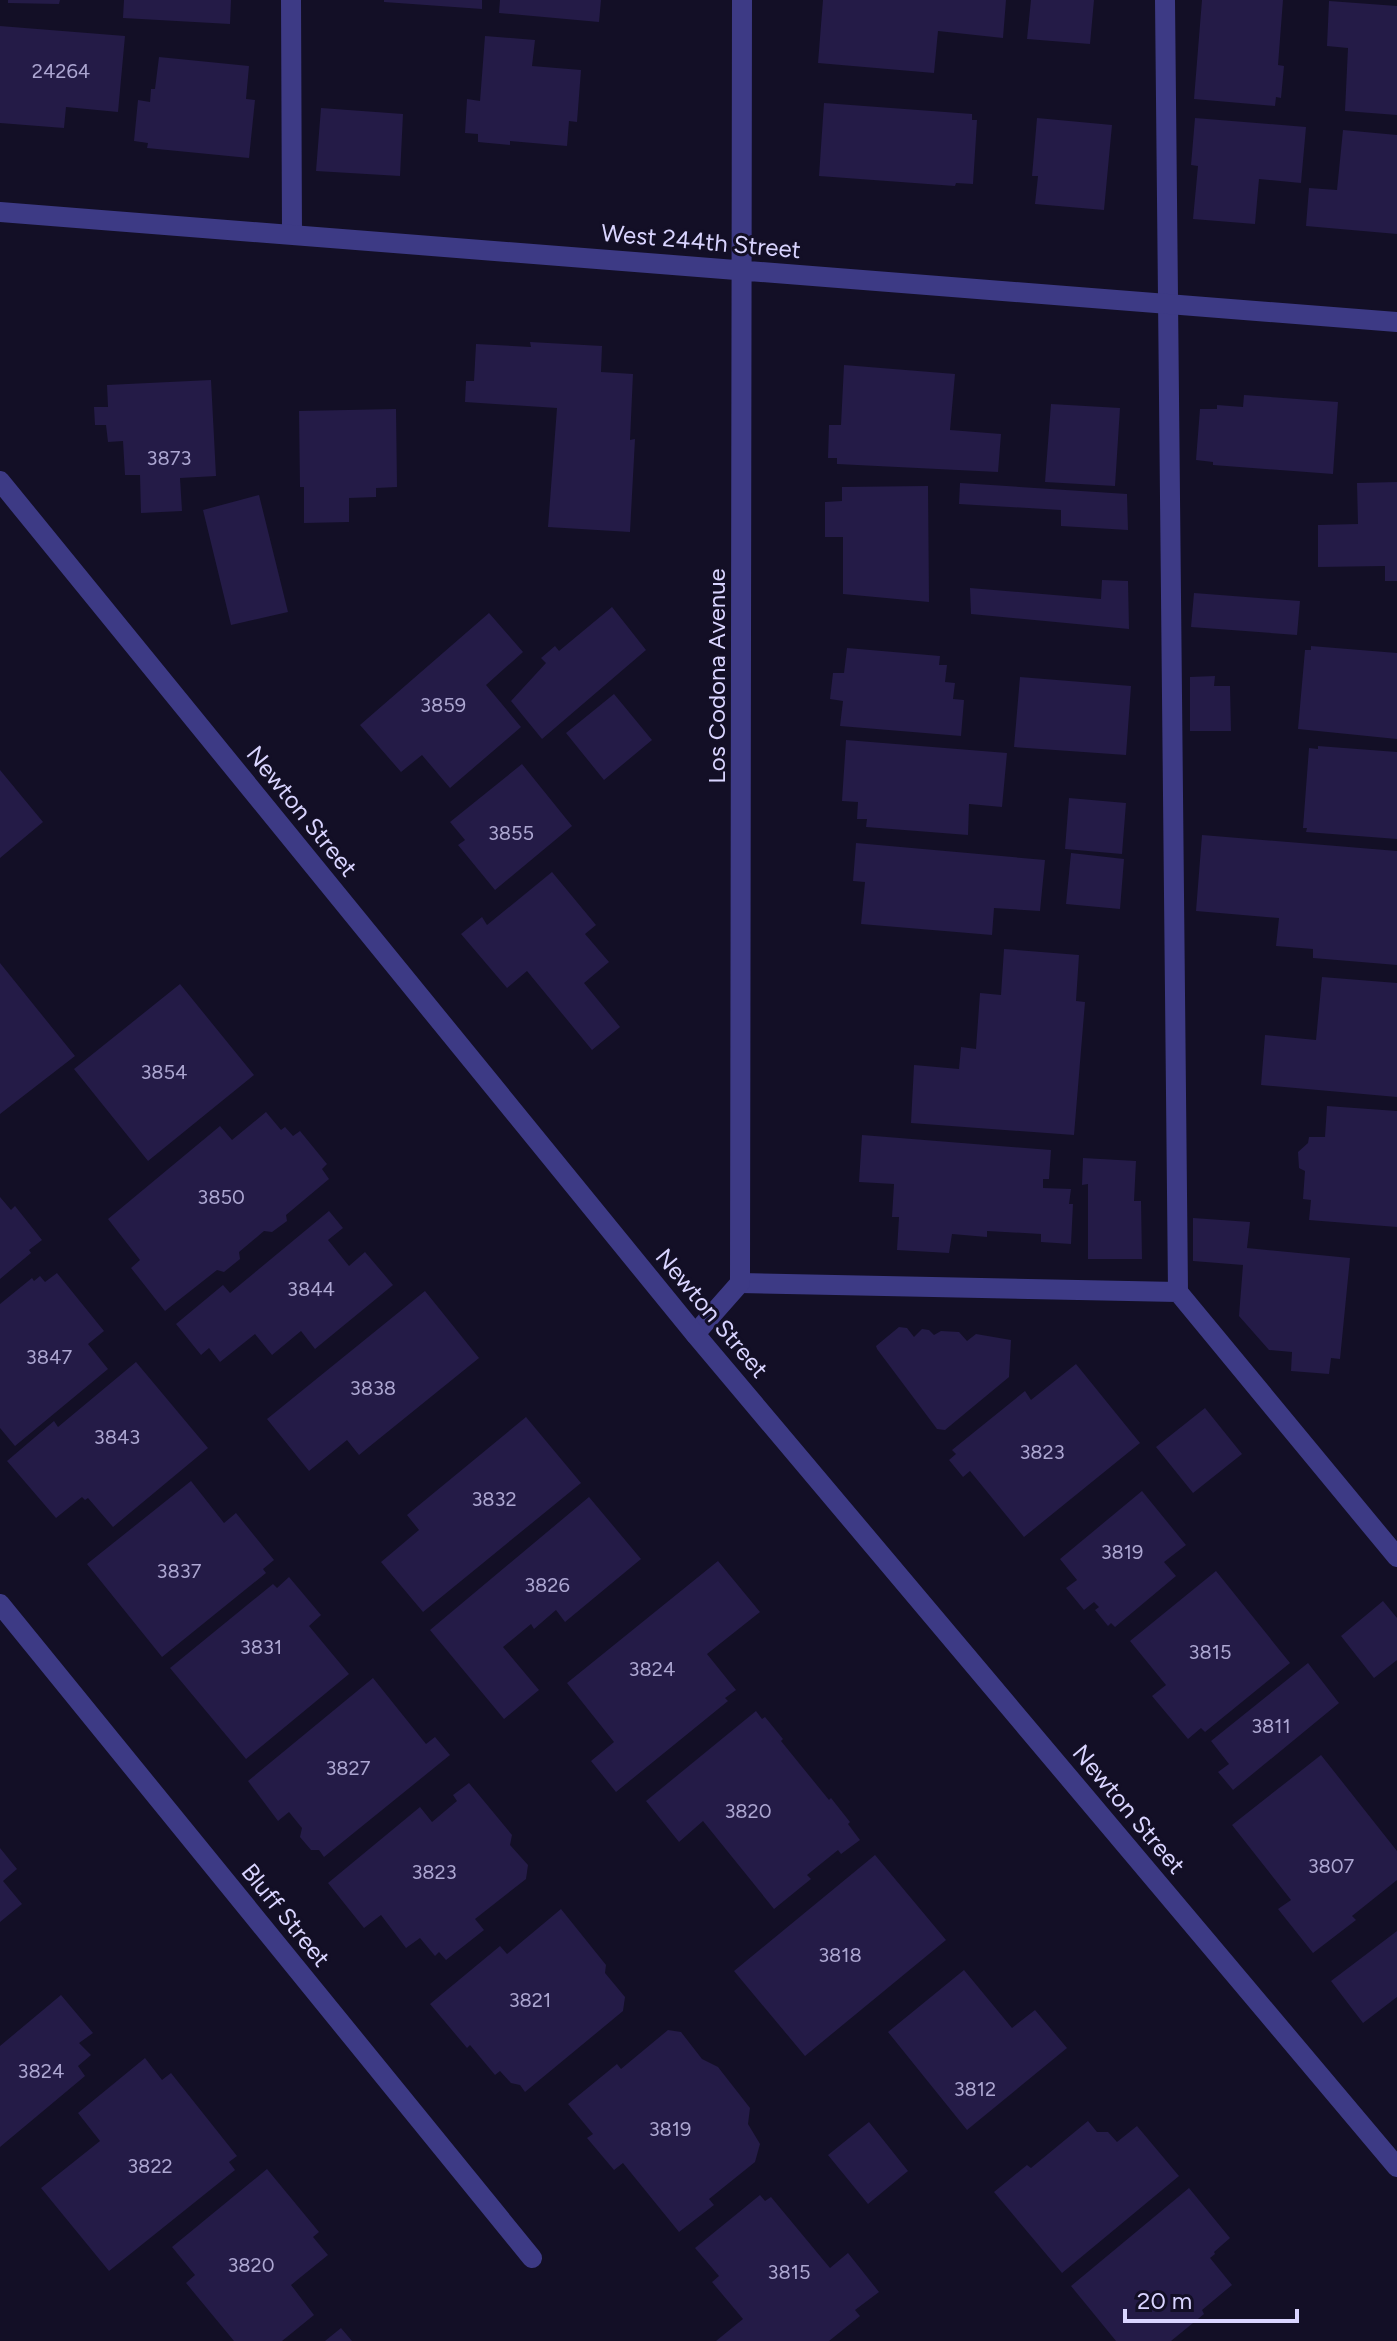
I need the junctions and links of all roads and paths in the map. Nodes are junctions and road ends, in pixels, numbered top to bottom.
1 (291, 0) edge
2 (742, 0) edge
3 (1165, 0) edge
4 (0, 212) edge
5 (292, 234) junction
6 (743, 270) junction
7 (1169, 305) junction
8 (1397, 322) edge
9 (0, 481) edge
10 (740, 1283) junction
11 (1178, 1292) junction
12 (695, 1334) junction
13 (1397, 1557) edge
14 (0, 1604) edge
15 (1397, 2167) edge
16 (532, 2258) dead end

1 - 5 street
2 - 6 street, Los Codona Avenue
3 - 7 street
4 - 5 street, West 244th Street
5 - 6 street, West 244th Street
6 - 7 street, West 244th Street
6 - 10 street, Los Codona Avenue
7 - 8 street, West 244th Street
7 - 11 street
9 - 12 street, Newton Street
10 - 11 street
10 - 12 street
11 - 13 street
12 - 15 street, Newton Street
14 - 16 street, Bluff Street

